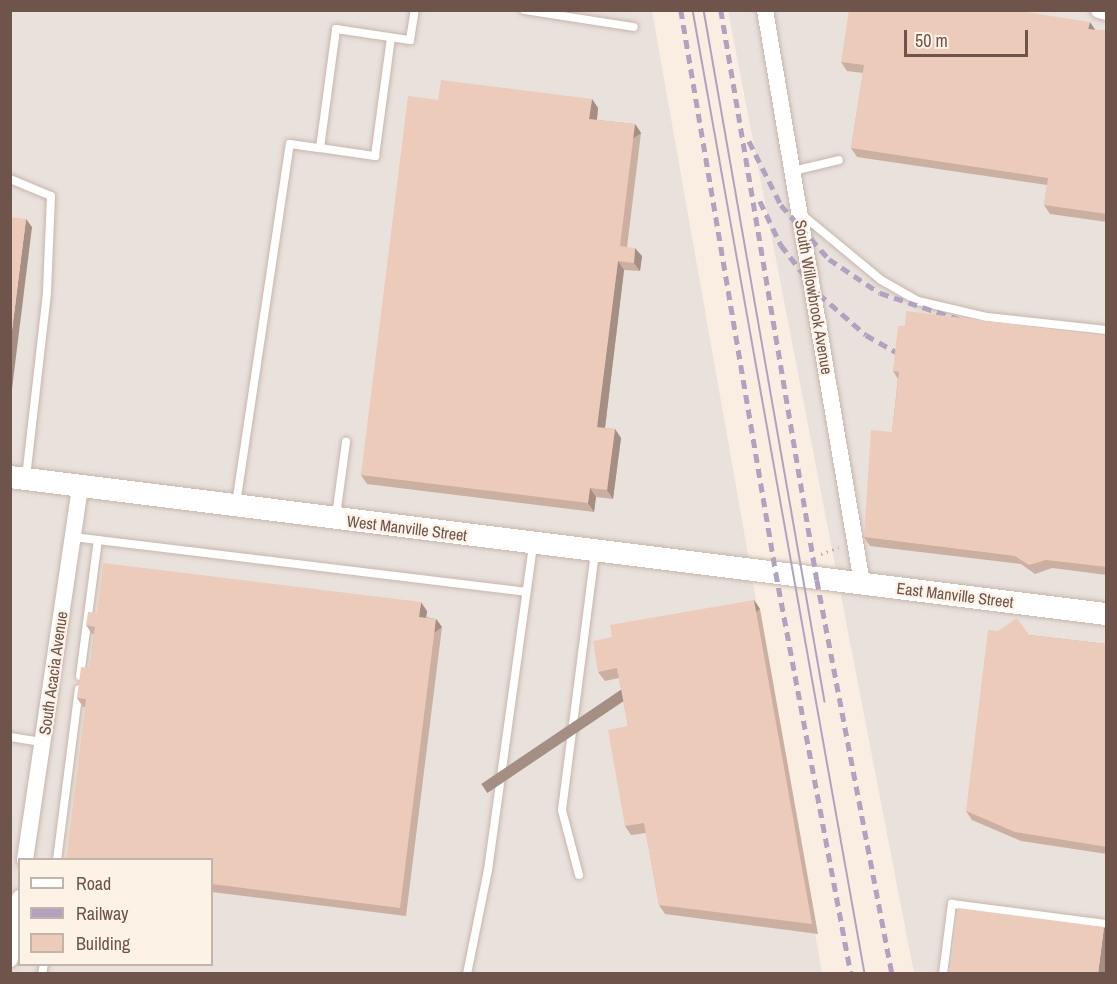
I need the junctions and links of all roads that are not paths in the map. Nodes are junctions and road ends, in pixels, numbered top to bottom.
1 (415, 10) edge
2 (524, 10) edge
3 (765, 10) edge
4 (1099, 10) edge
5 (1107, 12) edge
6 (634, 27) dead end
7 (391, 38) junction
8 (320, 148) junction
9 (375, 156) junction
10 (386, 157) dead end
11 (839, 160) dead end
12 (793, 171) junction
13 (10, 179) edge
14 (800, 213) junction
15 (1107, 330) edge
16 (346, 442) dead end
17 (18, 478) edge
18 (80, 487) junction
19 (235, 507) junction
20 (336, 519) junction
21 (73, 537) junction
22 (98, 540) junction
23 (533, 544) junction
24 (595, 552) junction
25 (803, 578) joint
26 (862, 583) junction
27 (526, 592) junction
28 (1107, 614) edge
29 (10, 737) edge
30 (42, 742) junction
31 (25, 858) edge
32 (57, 858) edge
33 (579, 875) dead end
34 (18, 910) edge
35 (1107, 924) edge
36 (10, 959) edge
37 (467, 974) edge
38 (943, 974) edge

1 - 7 lane
2 - 6 lane
3 - 12 street, South Willowbrook Avenue
4 - 5 street
7 - 8 lane
7 - 9 lane
8 - 9 lane
8 - 19 lane
9 - 10 lane
11 - 12 lane
12 - 14 street, South Willowbrook Avenue
13 - 17 lane
14 - 15 lane
14 - 26 street, South Willowbrook Avenue
16 - 20 lane
17 - 18 street, West Manville Street
18 - 19 street, West Manville Street
18 - 21 street, South Acacia Avenue
19 - 20 street, West Manville Street
20 - 23 street, West Manville Street
21 - 22 lane
21 - 30 street, South Acacia Avenue
22 - 27 lane
22 - 32 lane
23 - 24 street, West Manville Street
23 - 27 lane
24 - 25 street, West Manville Street
24 - 33 lane
25 - 26 street, East Manville Street
26 - 28 street, East Manville Street
27 - 37 lane
29 - 30 lane
30 - 31 street, South Acacia Avenue
34 - 36 street
35 - 38 lane

